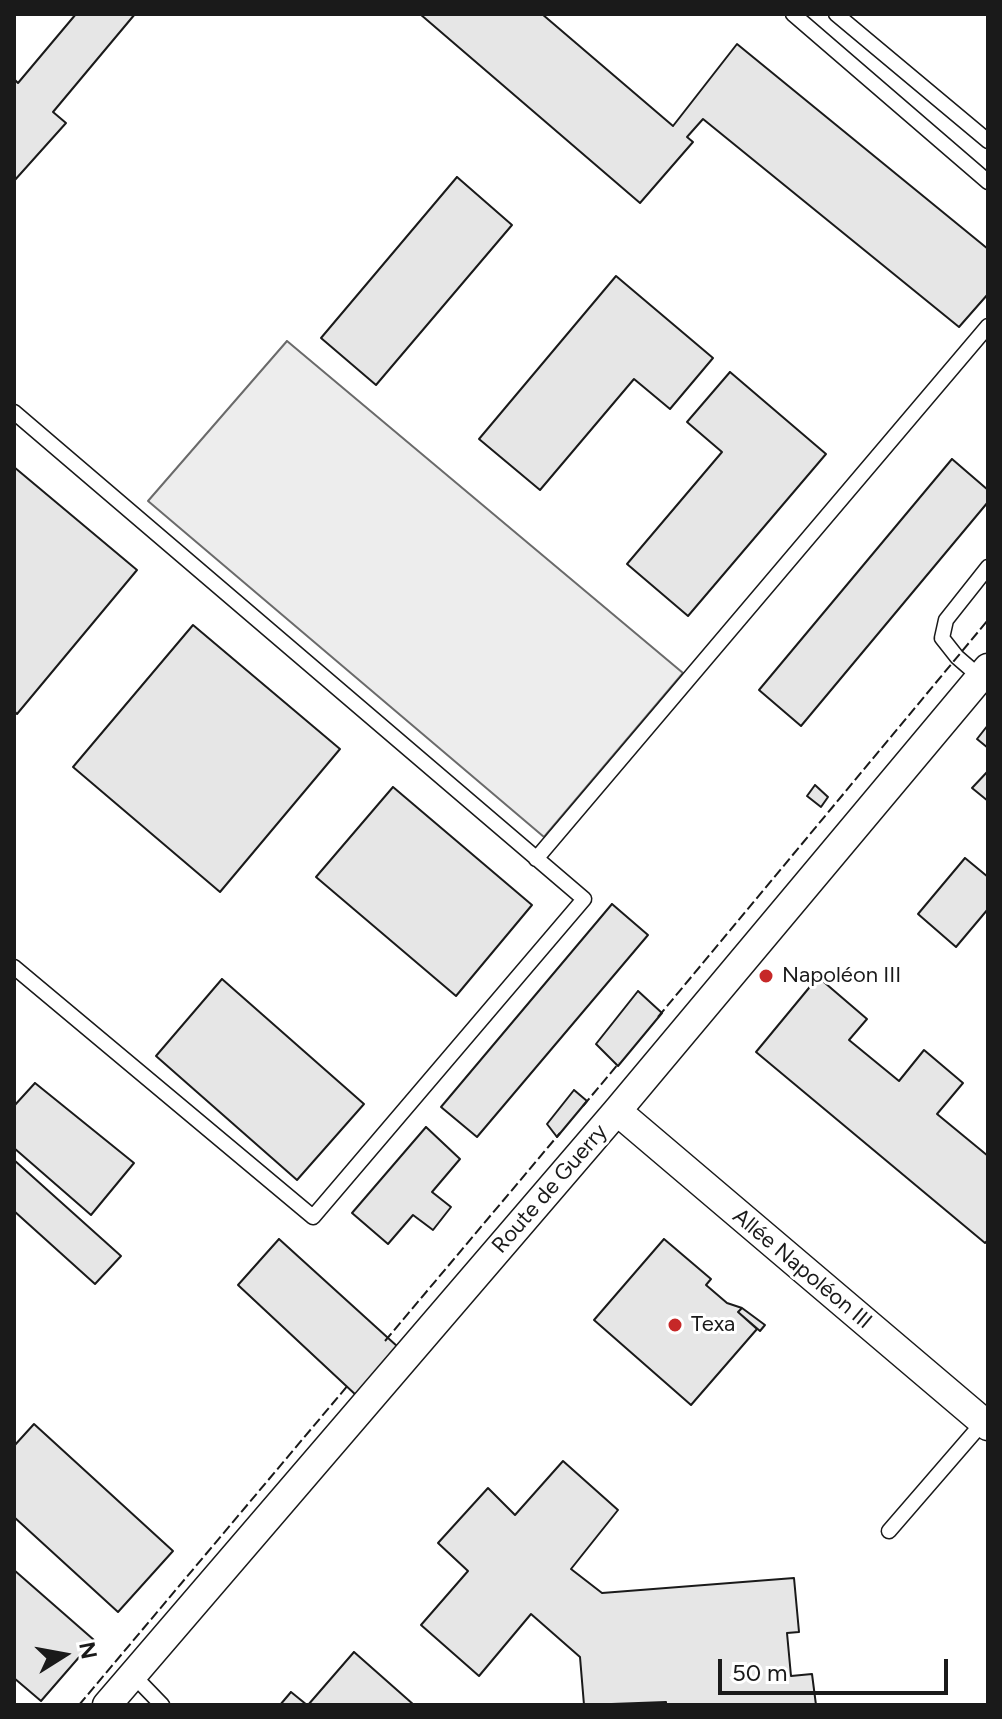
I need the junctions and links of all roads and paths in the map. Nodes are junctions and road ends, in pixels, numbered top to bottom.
1 (793, 14) edge
2 (836, 14) edge
3 (988, 141) edge
4 (988, 182) edge
5 (988, 326) edge
6 (14, 412) edge
7 (988, 567) edge
8 (984, 673) edge
9 (536, 859) junction
10 (14, 967) edge
11 (617, 1111) junction
12 (986, 1422) edge
13 (889, 1531) dead end
14 (133, 1675) junction
15 (107, 1705) edge
16 (162, 1705) edge

1 - 4 lane
2 - 3 lane
5 - 9 lane
6 - 9 lane
7 - 8 lane
8 - 11 street, Route de Guerry
9 - 10 lane
11 - 12 street, Allée Napoléon III
11 - 14 street, Route de Guerry
12 - 13 lane
14 - 15 street, Route de Guerry
14 - 16 lane

